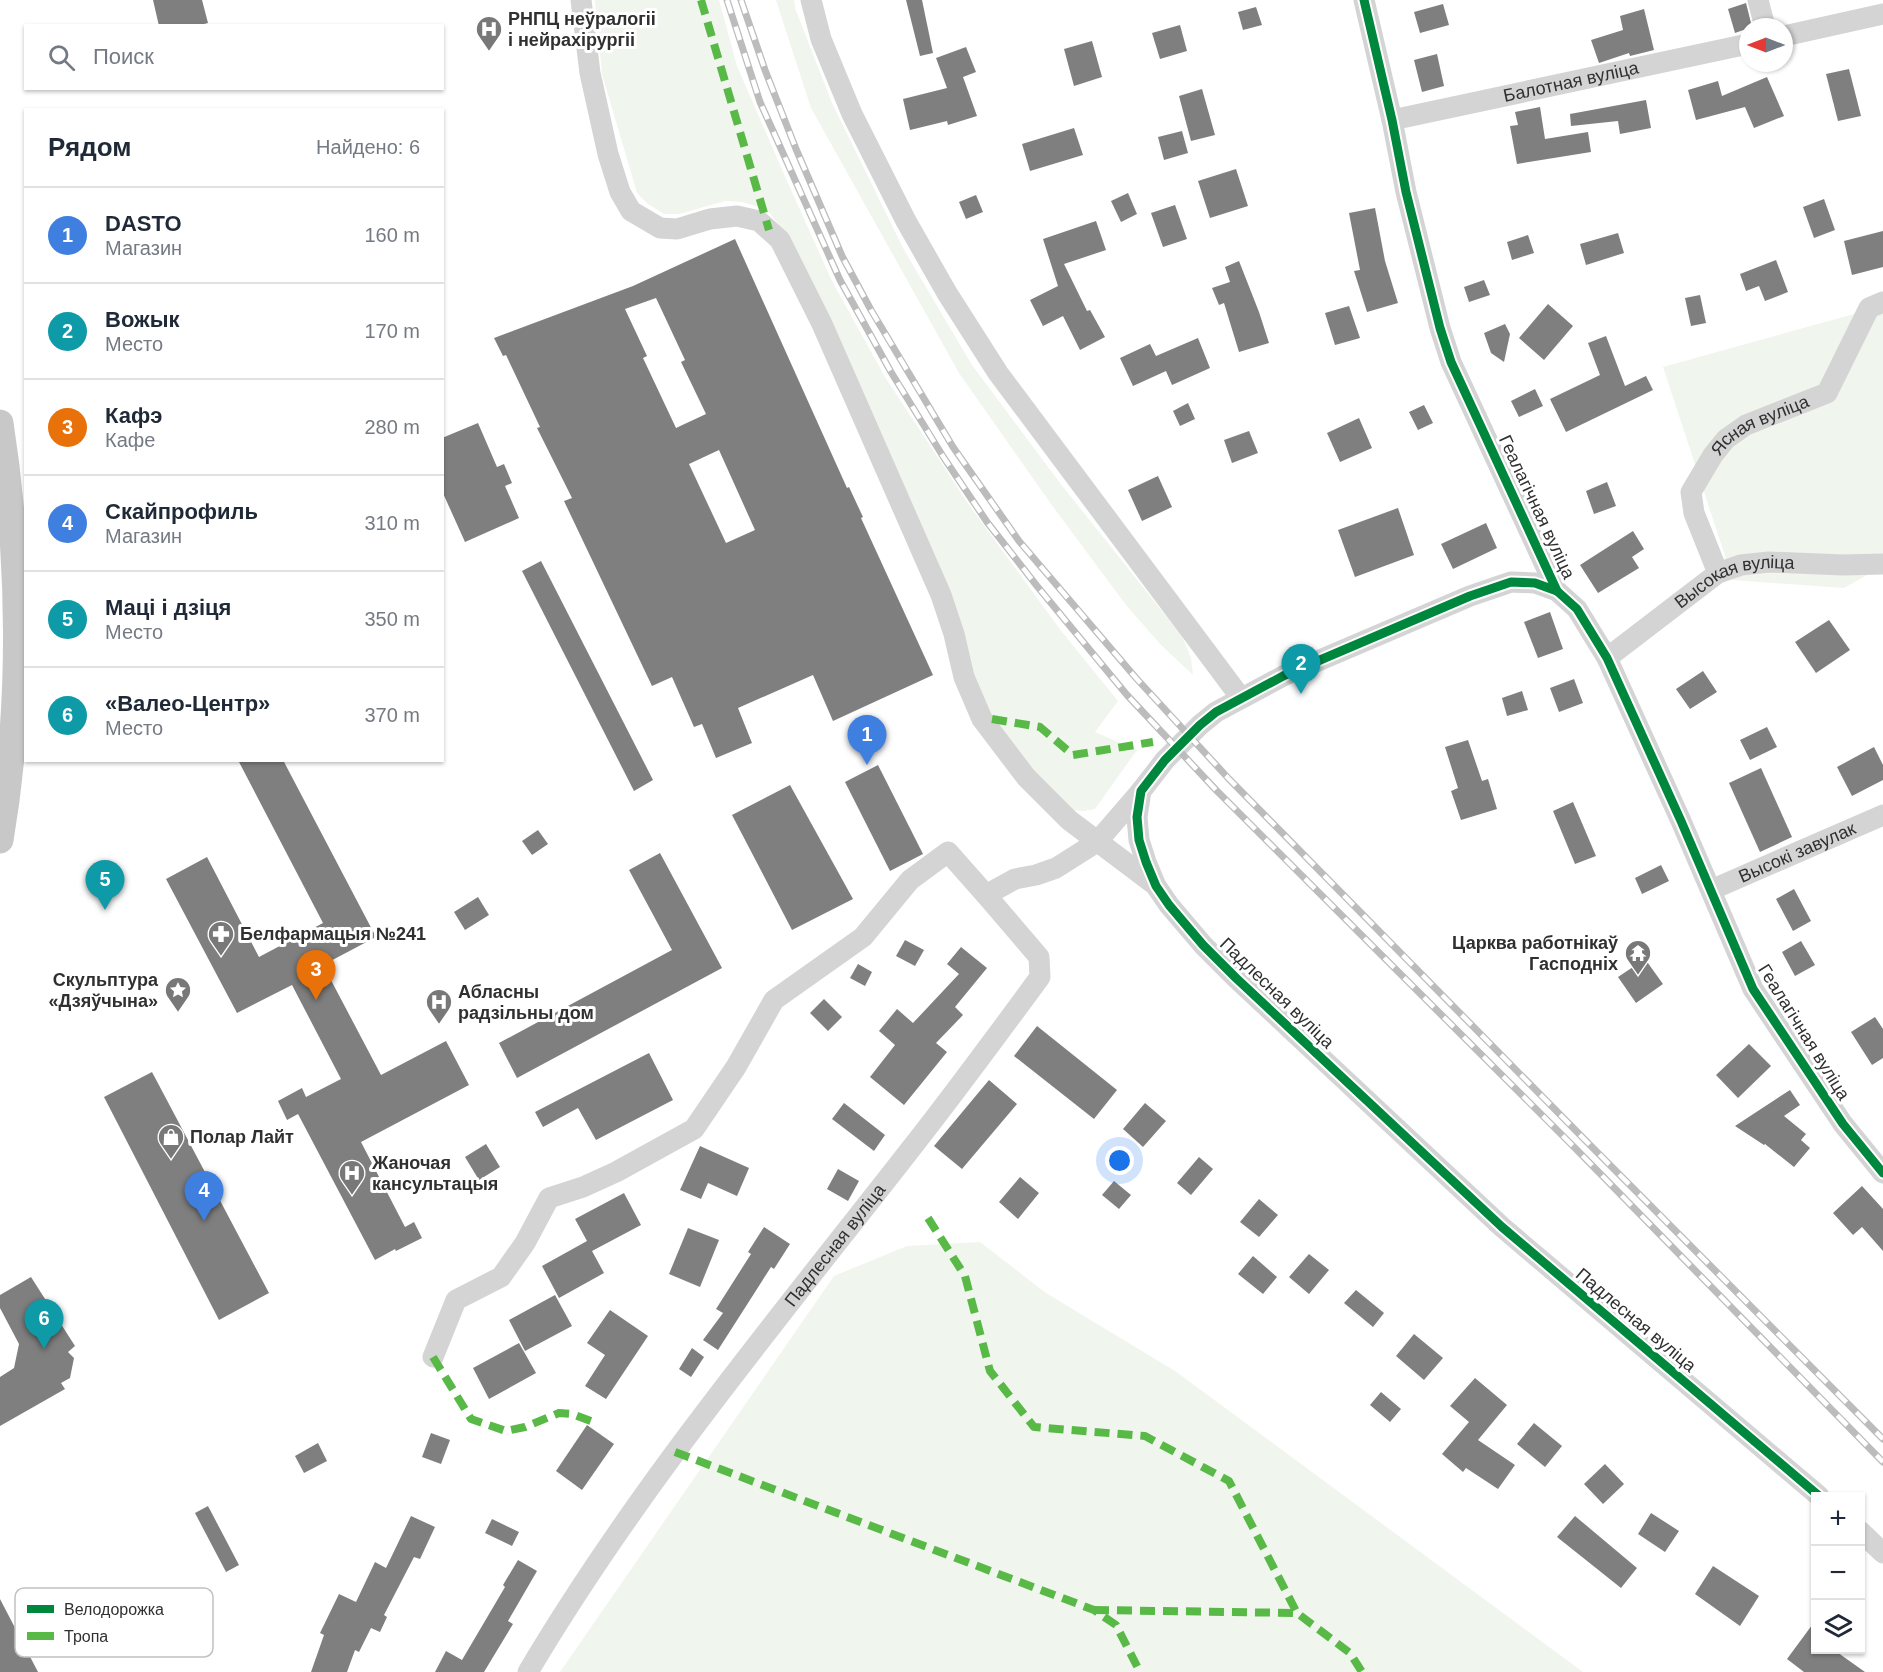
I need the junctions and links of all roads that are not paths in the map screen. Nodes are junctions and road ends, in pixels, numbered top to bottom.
1 (582, 0) edge
2 (811, 0) edge
3 (1364, 0) edge
4 (1758, 0) edge
5 (1883, 14) edge
6 (1763, 18) edge
7 (1793, 34) edge
8 (1739, 46) edge
9 (1392, 120) junction
10 (1883, 302) edge
11 (0, 423) edge
12 (1883, 564) edge
13 (1718, 573) junction
14 (1557, 591) junction
15 (1607, 658) junction
16 (1241, 698) junction
17 (1141, 791) junction
18 (1883, 815) edge
19 (0, 840) edge
20 (1097, 842) junction
21 (1156, 886) junction
22 (1711, 890) junction
23 (986, 895) junction
24 (1883, 1173) edge
25 (433, 1357) dead end
26 (1813, 1492) edge
27 (1865, 1537) edge
28 (1883, 1553) edge
29 (528, 1672) edge

1 - 20 street
2 - 16 street
3 - 9 street, Геалагічная вуліца
4 - 6 street
5 - 7 street
8 - 9 street, Балотная вуліца
9 - 14 street, Геалагічная вуліца
10 - 13 street, Ясная вуліца
11 - 19 main road
12 - 13 street, Высокая вуліца
13 - 15 street, Высокая вуліца
14 - 15 street, Геалагічная вуліца
14 - 16 street
15 - 22 street, Геалагічная вуліца
16 - 17 street
17 - 20 street
17 - 21 street, Падлесная вуліца
18 - 22 street, Высокі завулак
20 - 21 street
20 - 23 street
21 - 26 street, Падлесная вуліца
22 - 24 street, Геалагічная вуліца
23 - 25 street, Падлесная вуліца
23 - 29 street, Падлесная вуліца
27 - 28 street

